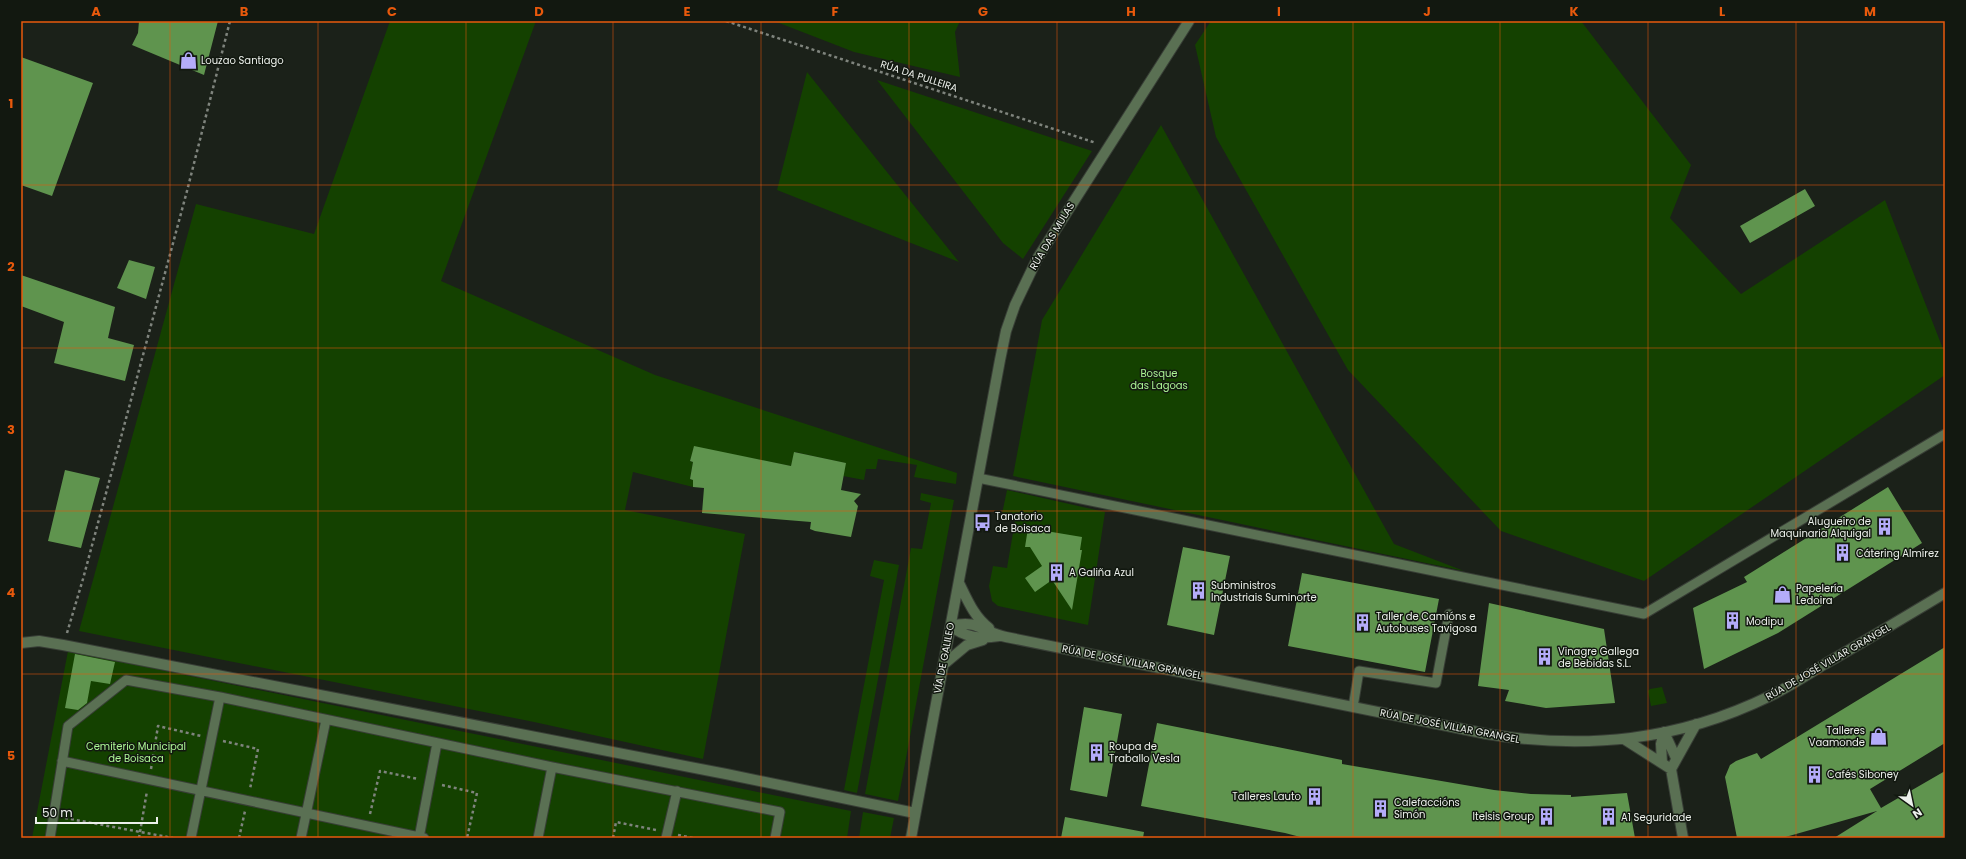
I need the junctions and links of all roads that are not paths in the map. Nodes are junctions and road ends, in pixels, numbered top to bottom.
1 (1189, 21) edge
2 (1945, 434) edge
3 (978, 478) junction
4 (959, 583) junction
5 (1945, 593) edge
6 (1449, 614) dead end
7 (951, 626) junction
8 (999, 636) junction
9 (21, 644) edge
10 (943, 665) junction
11 (220, 697) junction
12 (1353, 707) junction
13 (326, 720) junction
14 (1696, 724) junction
15 (1664, 732) junction
16 (1624, 739) junction
17 (437, 743) junction
18 (1676, 758) junction
19 (62, 761) junction
20 (1667, 766) junction
21 (552, 767) junction
22 (201, 790) junction
23 (677, 791) junction
24 (306, 813) junction
25 (915, 813) junction
26 (50, 838) edge
27 (191, 838) edge
28 (301, 838) edge
29 (420, 838) edge
30 (538, 838) edge
31 (666, 838) edge
32 (775, 838) edge
33 (911, 838) edge
34 (1683, 838) edge

1 - 3 street, RÚA DAS MULAS
2 - 3 lane
3 - 4 street, VÍA DE GALILEO
4 - 7 street, VÍA DE GALILEO
4 - 8 street, RÚA DE JOSÉ VILLAR GRANGEL
5 - 14 street, RÚA DE JOSÉ VILLAR GRANGEL
6 - 12 lane
7 - 8 street, RÚA DE JOSÉ VILLAR GRANGEL
7 - 10 street, VÍA DE GALILEO
8 - 10 street, RÚA DE JOSÉ VILLAR GRANGEL
8 - 12 street, RÚA DE JOSÉ VILLAR GRANGEL
9 - 25 street
10 - 25 street, VÍA DE GALILEO
11 - 13 lane
11 - 19 lane
11 - 22 lane
12 - 16 street, RÚA DE JOSÉ VILLAR GRANGEL
13 - 17 lane
13 - 24 lane
14 - 15 street, RÚA DE JOSÉ VILLAR GRANGEL
14 - 18 street
15 - 16 street, RÚA DE JOSÉ VILLAR GRANGEL
15 - 18 street
15 - 20 street
16 - 20 street
17 - 21 lane
17 - 29 lane
18 - 20 street
19 - 22 lane
19 - 26 lane
20 - 34 street
21 - 23 lane
21 - 30 lane
22 - 24 lane
22 - 27 lane
23 - 31 lane
23 - 32 lane
24 - 28 lane
24 - 29 lane
25 - 33 street, VÍA DE GALILEO

